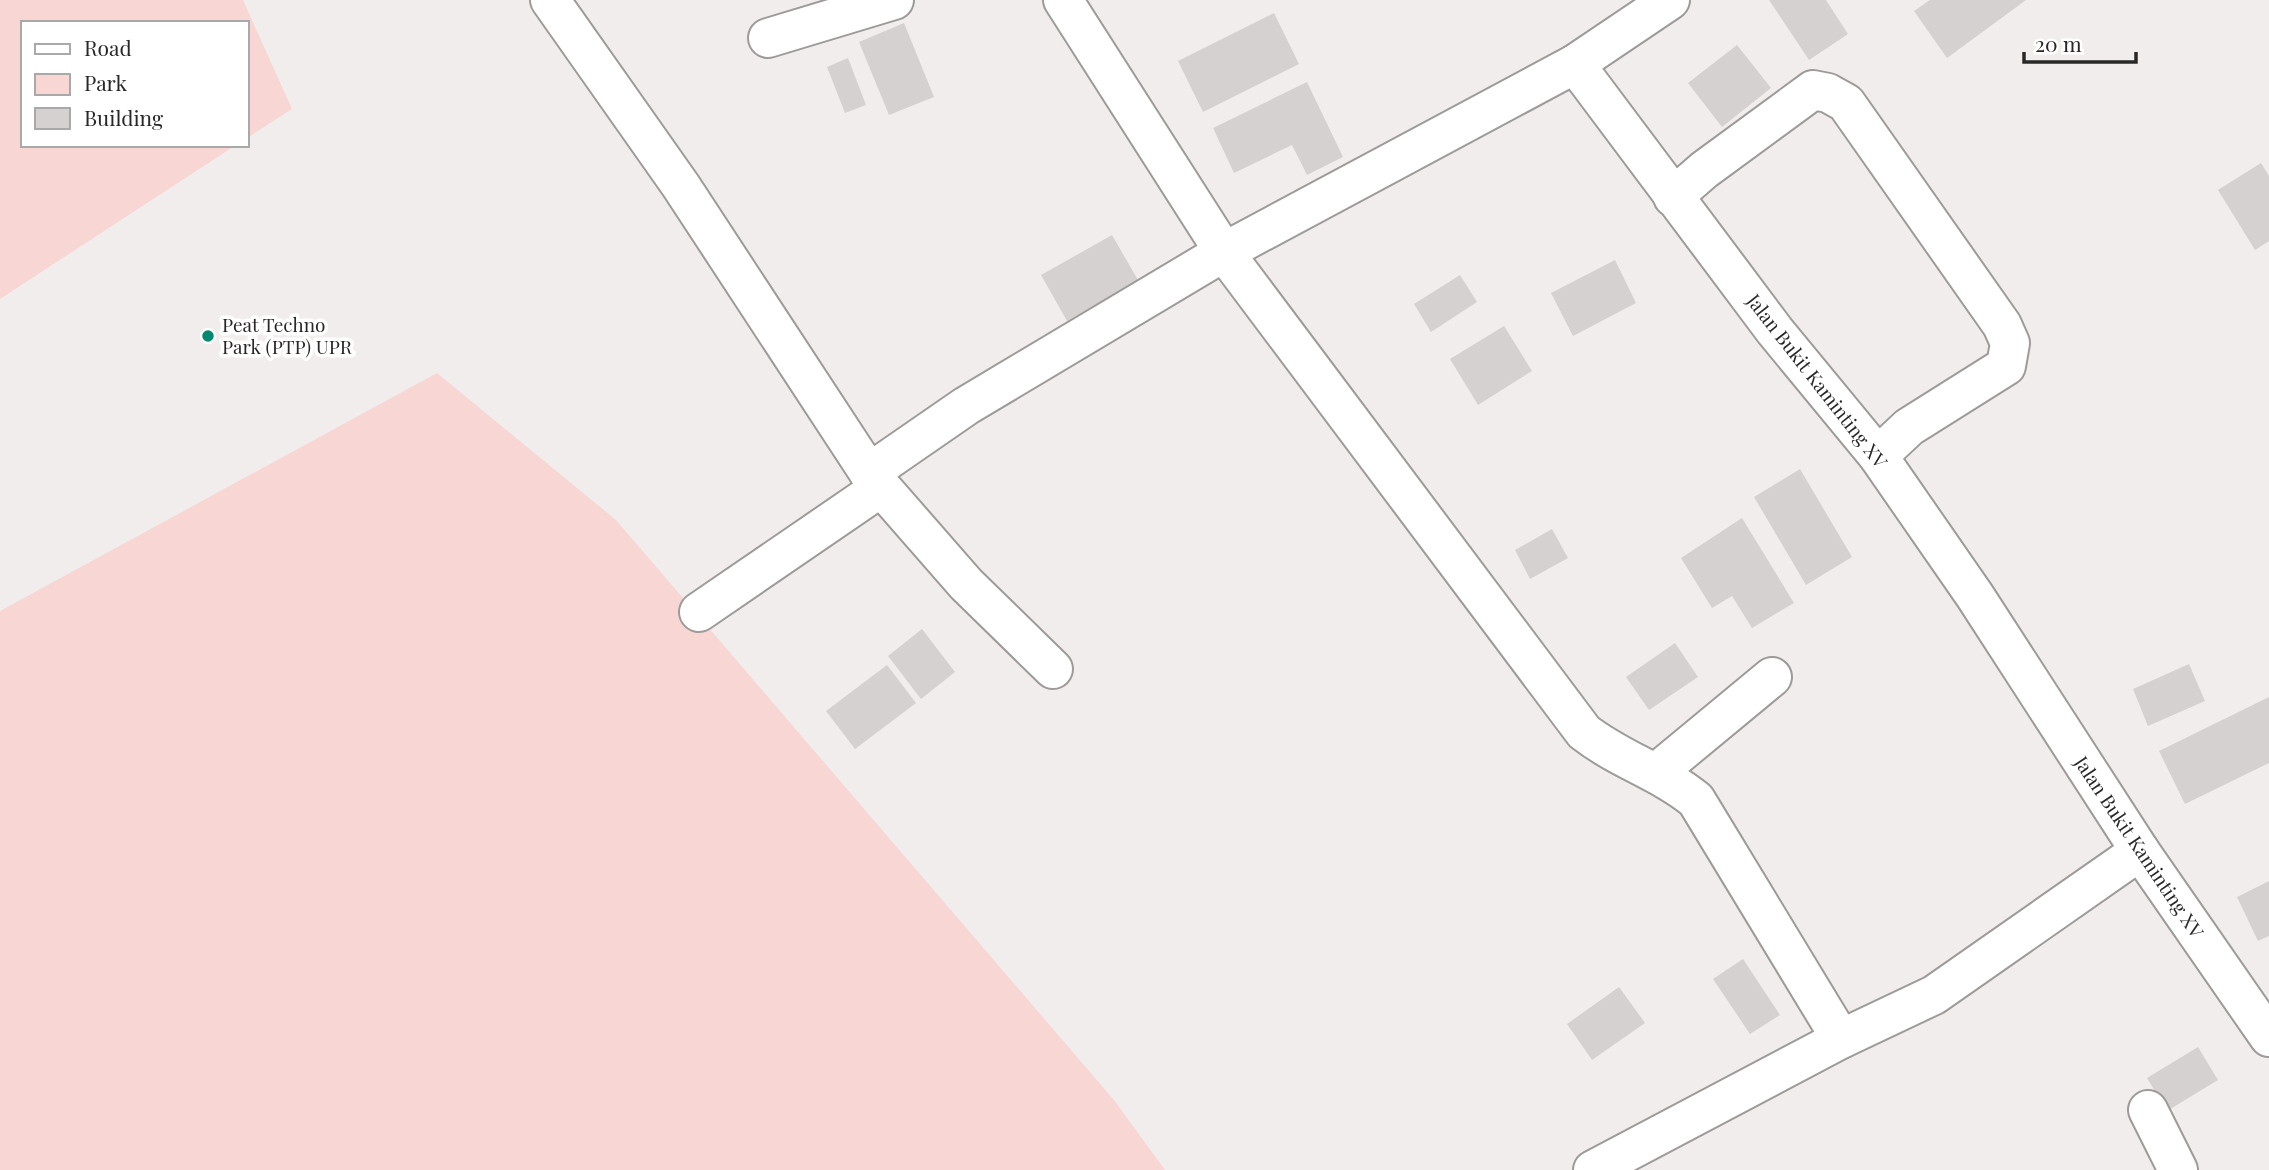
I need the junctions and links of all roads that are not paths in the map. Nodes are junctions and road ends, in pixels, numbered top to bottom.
1 (550, 0) edge
2 (894, 0) edge
3 (1063, 0) edge
4 (1670, 0) edge
5 (768, 37) dead end
6 (1574, 64) junction
7 (1673, 197) junction
8 (1224, 252) junction
9 (1878, 456) junction
10 (875, 480) junction
11 (699, 612) dead end
12 (1053, 669) dead end
13 (1772, 677) dead end
14 (1656, 773) junction
15 (2140, 851) junction
16 (2269, 1037) edge
17 (1841, 1039) junction
18 (2148, 1110) dead end
19 (1593, 1170) edge
20 (2178, 1170) edge

1 - 10 street
2 - 5 street
3 - 8 street
4 - 6 street
6 - 7 street, Jalan Bukit Kaminting XV
6 - 8 street
7 - 9 street, Jalan Bukit Kaminting XV
7 - 9 street
8 - 10 street
8 - 14 street
9 - 15 street, Jalan Bukit Kaminting XV
10 - 11 street
10 - 12 street
13 - 14 street
14 - 17 street
15 - 16 street, Jalan Bukit Kaminting XV
15 - 17 street
17 - 19 street
18 - 20 street

